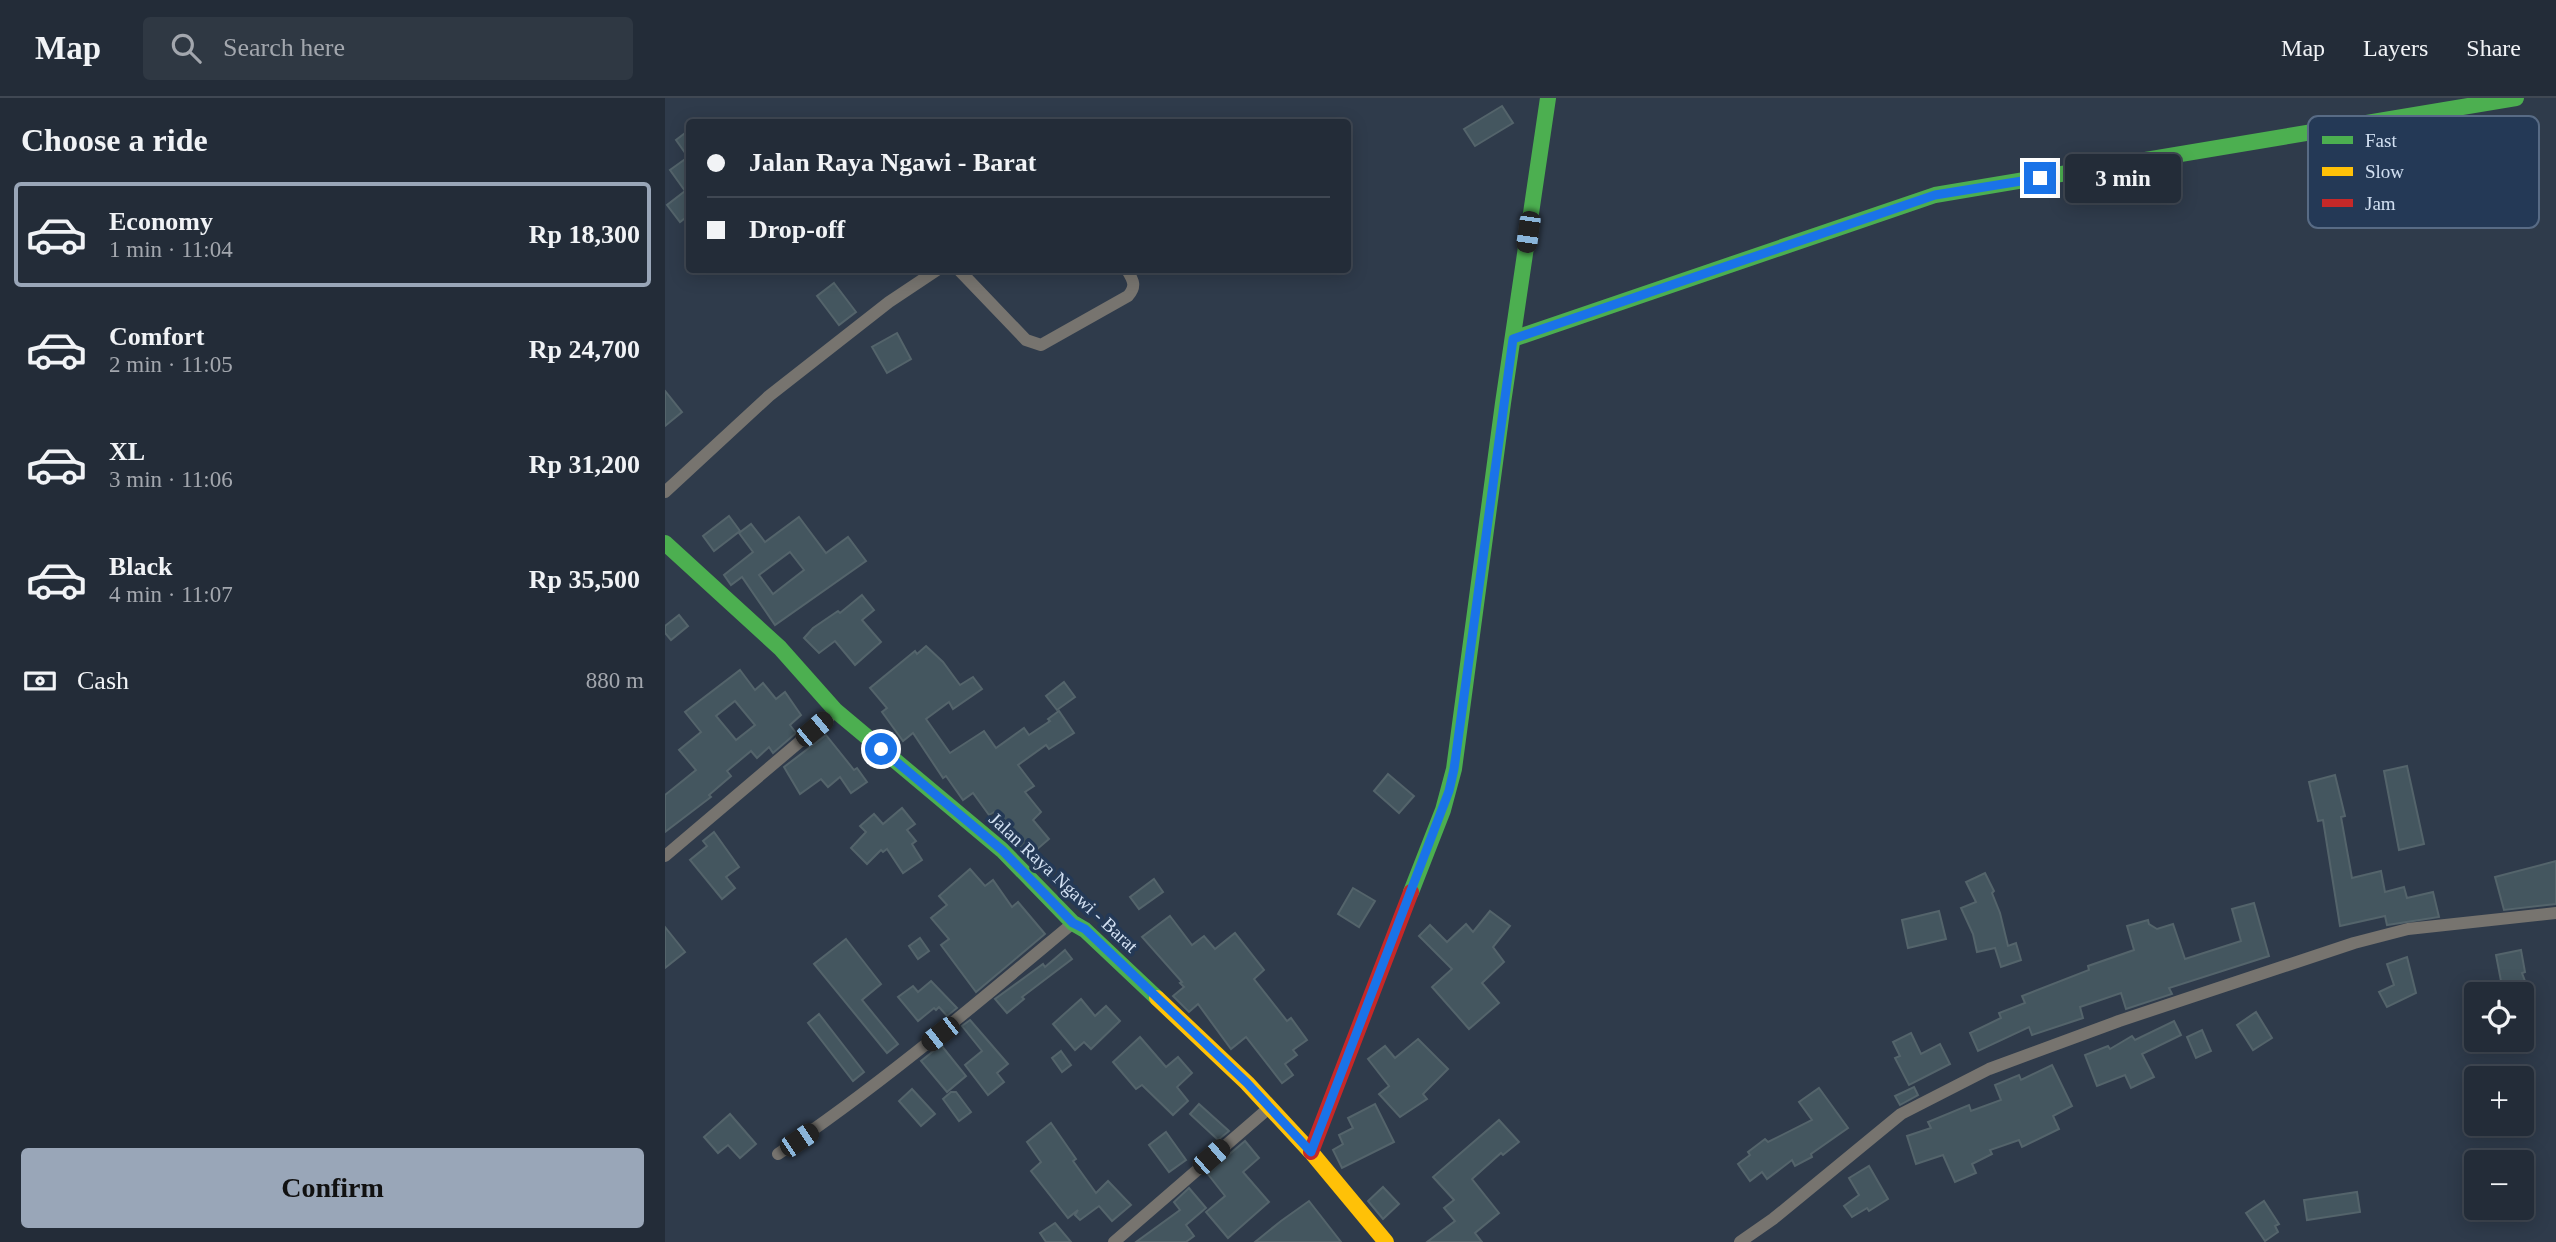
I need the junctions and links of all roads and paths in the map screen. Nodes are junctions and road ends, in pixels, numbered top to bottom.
1 (1548, 98) edge
2 (2516, 98) edge
3 (2408, 116) edge
4 (2308, 133) edge
5 (932, 273) edge
6 (961, 273) edge
7 (1129, 273) edge
8 (1513, 339) junction
9 (665, 492) edge
10 (665, 543) edge
11 (836, 711) junction
12 (665, 856) edge
13 (2556, 913) edge
14 (1073, 923) junction
15 (1270, 1107) junction
16 (1311, 1152) junction
17 (778, 1154) dead end
18 (1114, 1242) edge
19 (1385, 1242) edge
20 (1740, 1242) edge

1 - 8 street
2 - 3 street
4 - 8 street
5 - 9 street
6 - 7 street
8 - 16 street
10 - 11 street, Jalan Raya Ngawi - Barat
11 - 12 street
11 - 14 street, Jalan Raya Ngawi - Barat
13 - 20 street
14 - 15 street, Jalan Raya Ngawi - Barat
14 - 17 street
15 - 16 street, Jalan Raya Ngawi - Barat
15 - 18 street
16 - 19 street, Jalan Raya Ngawi - Barat

